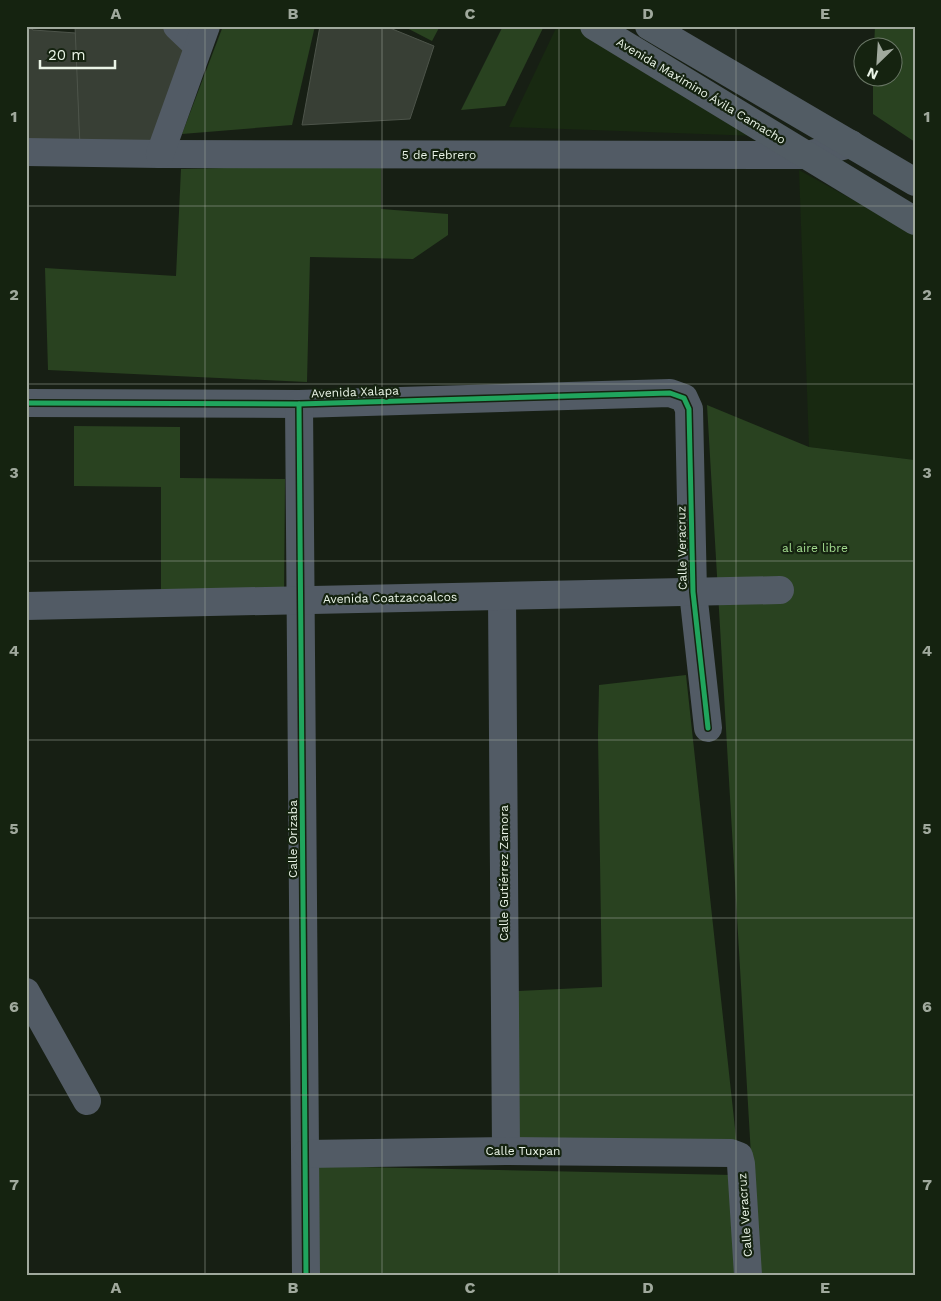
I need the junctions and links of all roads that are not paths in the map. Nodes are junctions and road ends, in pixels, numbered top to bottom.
1 (177, 26) edge
2 (594, 26) edge
3 (649, 26) edge
4 (202, 36) edge
5 (851, 144) junction
6 (26, 152) edge
7 (160, 154) junction
8 (808, 155) junction
9 (915, 182) edge
10 (915, 221) edge
11 (684, 398) joint
12 (26, 403) edge
13 (299, 404) junction
14 (780, 590) dead end
15 (693, 592) junction
16 (502, 596) junction
17 (301, 600) junction
18 (26, 606) edge
19 (708, 728) dead end
20 (26, 992) edge
21 (87, 1101) dead end
22 (506, 1151) junction
23 (306, 1154) junction
24 (739, 1156) joint
25 (306, 1275) edge
26 (748, 1275) edge

1 - 4 street
2 - 8 main road, Avenida Maximino Ávila Camacho
3 - 5 main road
4 - 7 street
5 - 8 street, 5 de Febrero
5 - 9 main road
6 - 7 street, 5 de Febrero
7 - 8 street, 5 de Febrero
8 - 10 main road, Avenida Maximino Ávila Camacho
11 - 13 street, Avenida Xalapa
11 - 15 street, Calle Veracruz
12 - 13 street, Avenida Xalapa
13 - 17 street, Calle Orizaba
14 - 15 street, Avenida Coatzacoalcos
15 - 16 street, Avenida Coatzacoalcos
15 - 19 street, Calle Veracruz
16 - 17 street, Avenida Coatzacoalcos
16 - 22 street, Calle Gutiérrez Zamora
17 - 18 street, Avenida Coatzacoalcos
17 - 23 street, Calle Orizaba
20 - 21 street
22 - 23 street, Calle Tuxpan
22 - 24 street, Calle Tuxpan
23 - 25 street, Calle Orizaba
24 - 26 street, Calle Veracruz

